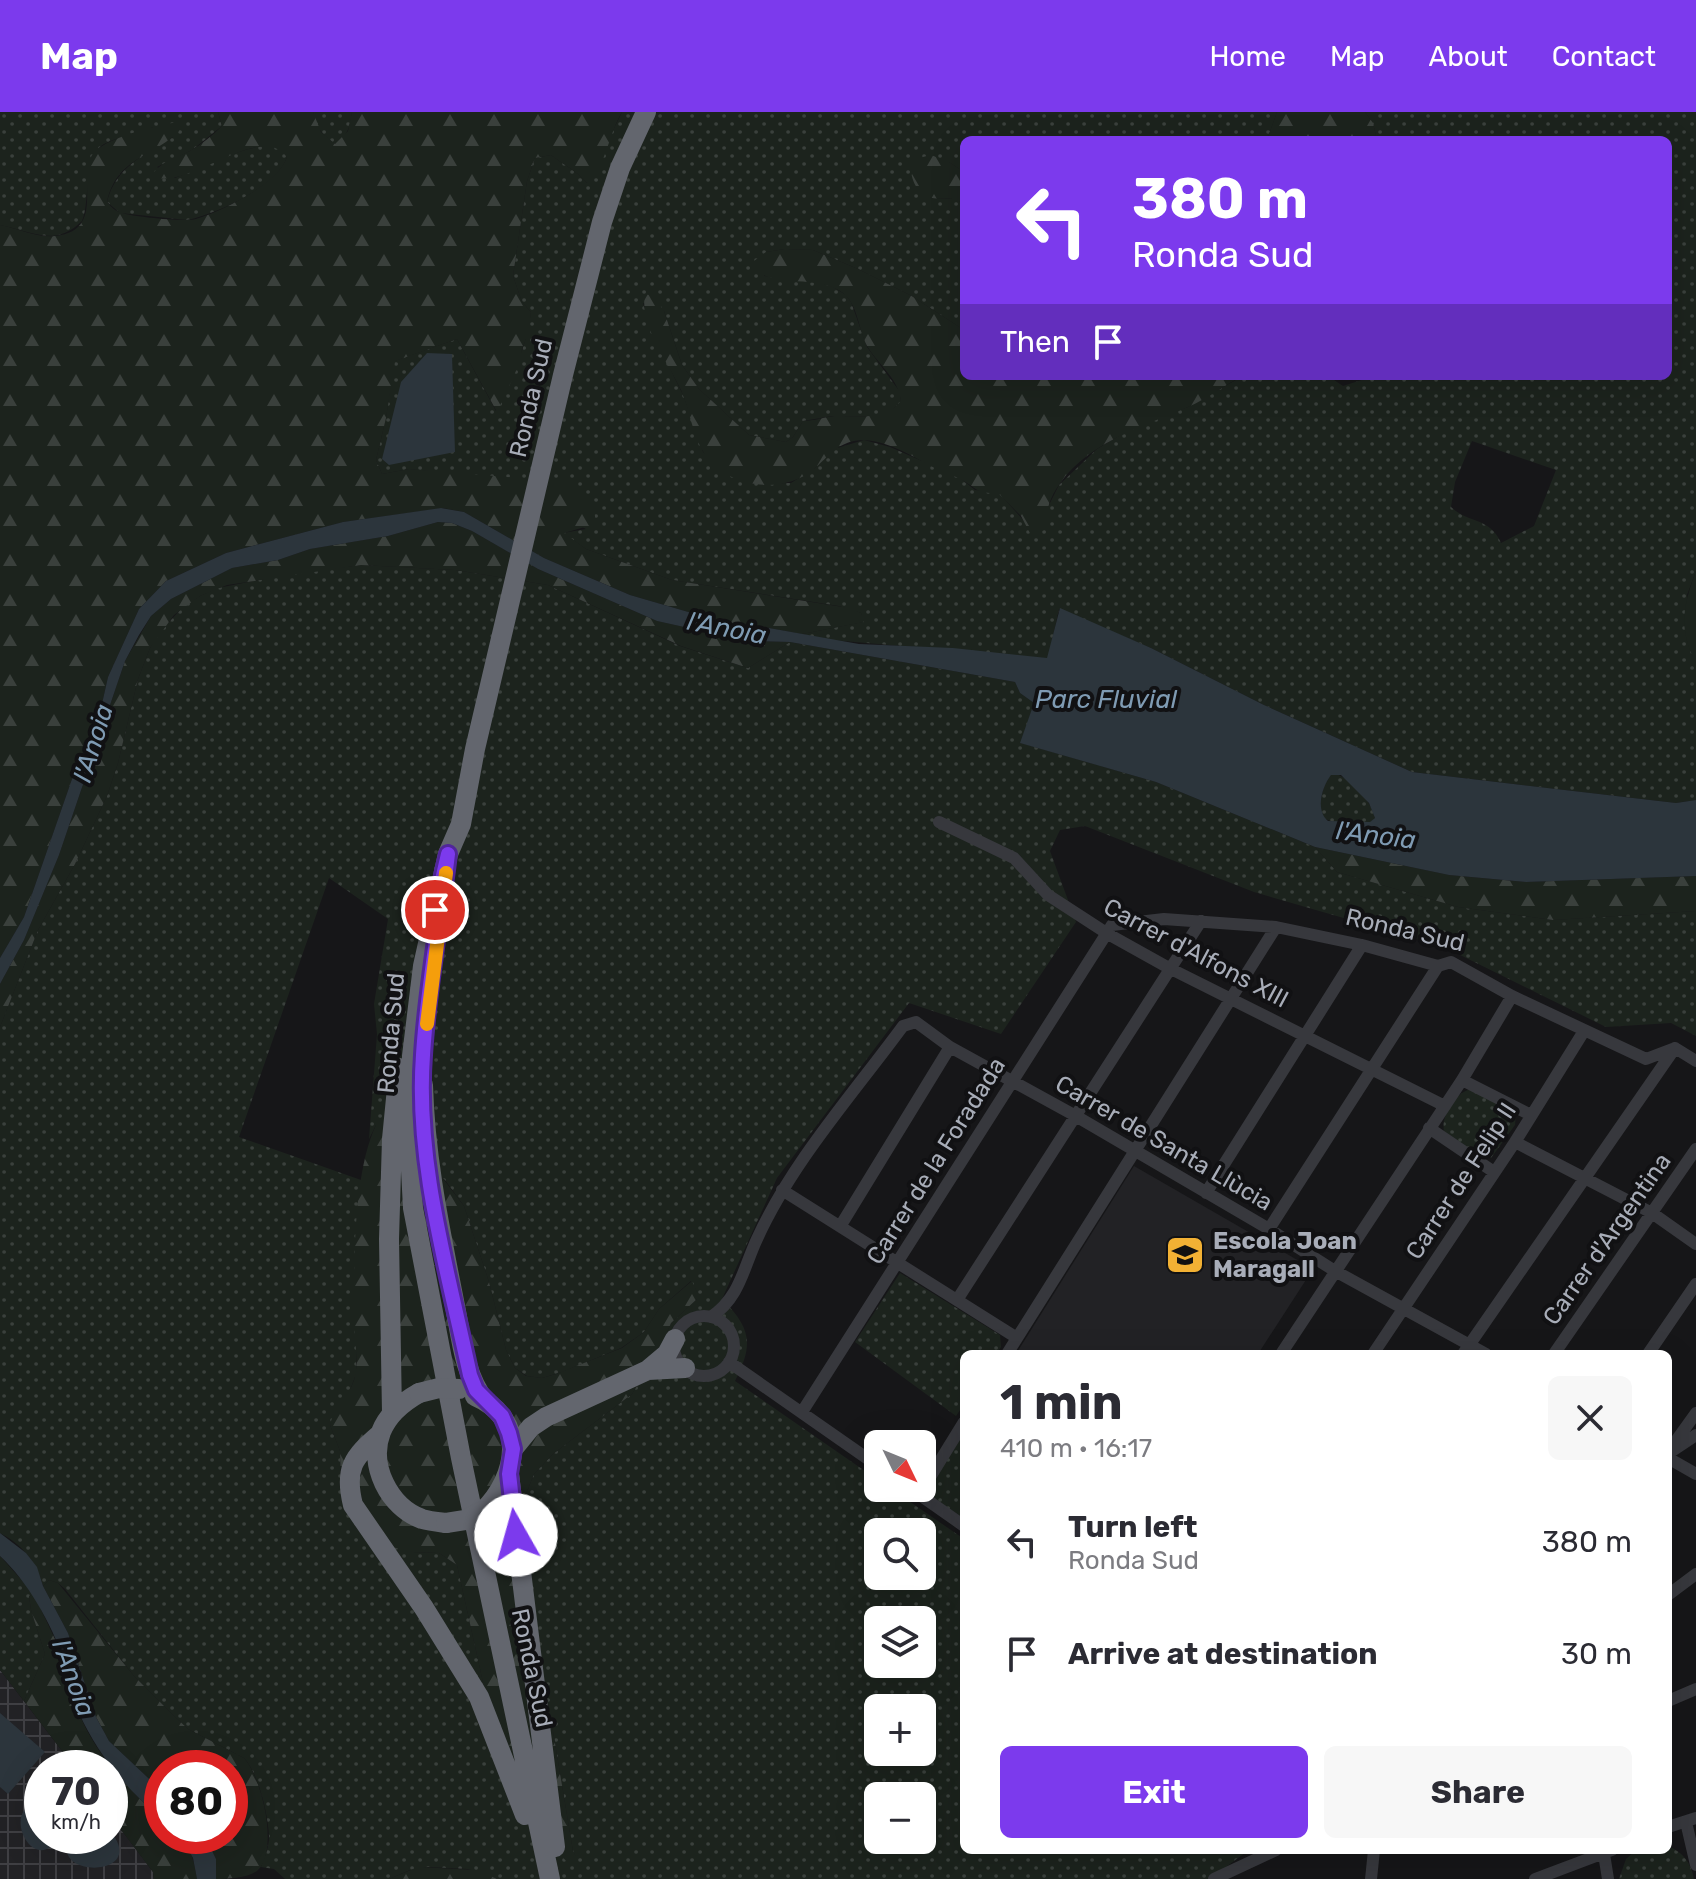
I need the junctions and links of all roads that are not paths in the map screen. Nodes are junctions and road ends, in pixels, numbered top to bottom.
1 (646, 112) edge
2 (939, 822) dead end
3 (448, 854) junction
4 (1201, 921) junction
5 (1276, 927) junction
6 (1108, 934) junction
7 (1362, 945) junction
8 (1438, 966) junction
9 (1169, 968) junction
10 (1512, 996) junction
11 (1233, 998) junction
12 (1584, 1031) junction
13 (1304, 1035) junction
14 (950, 1047) junction
15 (1675, 1048) junction
16 (1696, 1061) edge
17 (1372, 1070) junction
18 (1013, 1080) junction
19 (1462, 1080) junction
20 (1445, 1106) junction
21 (1074, 1115) junction
22 (1531, 1115) junction
23 (1429, 1128) junction
24 (1515, 1142) junction
25 (1696, 1149) edge
26 (1133, 1151) junction
27 (1494, 1172) junction
28 (1585, 1178) junction
29 (782, 1190) junction
30 (1206, 1193) junction
31 (1652, 1213) junction
32 (841, 1225) junction
33 (1269, 1229) junction
34 (1696, 1244) edge
35 (898, 1263) junction
36 (1335, 1271) junction
37 (1696, 1284) edge
38 (957, 1300) junction
39 (1404, 1308) junction
40 (711, 1317) junction
41 (1017, 1338) junction
42 (675, 1339) junction
43 (1466, 1349) edge
44 (1010, 1350) edge
45 (1284, 1350) edge
46 (1376, 1350) edge
47 (1557, 1350) edge
48 (1651, 1350) edge
49 (729, 1362) junction
50 (685, 1368) junction
51 (648, 1370) junction
52 (485, 1401) junction
53 (802, 1412) junction
54 (392, 1413) junction
55 (1696, 1413) edge
56 (502, 1416) junction
57 (546, 1417) junction
58 (960, 1428) edge
59 (380, 1434) junction
60 (1696, 1435) edge
61 (1672, 1448) edge
62 (513, 1449) junction
63 (1672, 1451) edge
64 (864, 1456) edge
65 (1672, 1457) edge
66 (936, 1461) edge
67 (509, 1474) junction
68 (1696, 1474) edge
69 (930, 1502) edge
70 (960, 1523) edge
71 (1696, 1574) edge
72 (1672, 1592) edge
73 (1696, 1689) edge
74 (1672, 1699) edge
75 (1691, 1820) edge
76 (1267, 1854) edge
77 (1374, 1854) edge
78 (1603, 1854) edge
79 (1608, 1854) edge
80 (1696, 1865) edge
81 (541, 1879) edge
82 (550, 1879) edge
83 (558, 1879) edge
84 (1214, 1879) edge
85 (1371, 1879) edge
86 (1535, 1879) edge
87 (1608, 1879) edge

1 - 3 highway, Ronda Sud
2 - 6 street, Carrer d'Alfons XIII
3 - 52 highway
3 - 54 highway
3 - 82 highway, Ronda Sud
4 - 5 street, Ronda Sud
4 - 6 street, Ronda Sud
4 - 9 street
5 - 7 street, Ronda Sud
5 - 11 street
6 - 9 street, Carrer d'Alfons XIII
6 - 18 street, Carrer de la Foradada
7 - 8 street, Ronda Sud
7 - 13 street
8 - 10 street, Ronda Sud
8 - 17 street
9 - 11 street, Carrer d'Alfons XIII
9 - 21 street
10 - 12 street, Ronda Sud
10 - 19 street
11 - 13 street, Carrer d'Alfons XIII
11 - 26 street
12 - 15 street, Ronda Sud
12 - 22 street, Carrer de Felip II
13 - 17 street, Carrer d'Alfons XIII
13 - 30 street
14 - 18 street, Carrer de Santa Llùcia
14 - 29 street, Carrer de Santa Llùcia
14 - 32 street
15 - 16 street
15 - 28 street
17 - 20 street, Carrer d'Alfons XIII
17 - 33 street
18 - 21 street, Carrer de Santa Llùcia
18 - 35 street, Carrer de la Foradada
19 - 20 street
19 - 22 street
20 - 23 street
21 - 26 street, Carrer de Santa Llùcia
21 - 38 street
22 - 24 street, Carrer de Felip II
23 - 27 street
23 - 36 street
24 - 27 street, Carrer de Felip II
24 - 28 street
25 - 31 street, Carrer d'Argentina
26 - 30 street, Carrer de Santa Llùcia
26 - 41 street
27 - 39 street, Carrer de Felip II
28 - 31 street
28 - 43 street
29 - 32 street
29 - 40 street
30 - 33 street, Carrer de Santa Llùcia
31 - 34 street
31 - 47 street, Carrer d'Argentina
32 - 35 street
33 - 36 street, Carrer de Santa Llùcia
35 - 38 street
35 - 53 street, Carrer de la Foradada
36 - 39 street, Carrer de Santa Llùcia
36 - 45 street
37 - 48 street
38 - 41 street
39 - 43 street, Carrer de Santa Llùcia
39 - 46 street, Carrer de Felip II
40 - 42 street
40 - 49 street
41 - 44 street
42 - 50 street
42 - 51 highway
49 - 50 street
49 - 53 street
50 - 51 highway
51 - 57 highway
52 - 54 highway, bridge
52 - 56 highway
53 - 64 street
54 - 59 highway
55 - 61 street
56 - 57 highway
56 - 62 highway
57 - 62 highway
58 - 66 street
59 - 67 highway, bridge
59 - 81 highway
60 - 63 street
62 - 67 highway
65 - 68 street
67 - 83 highway
69 - 70 street
71 - 72 street
73 - 74 street
75 - 80 street
76 - 84 street
77 - 85 street
78 - 86 street
79 - 87 street

